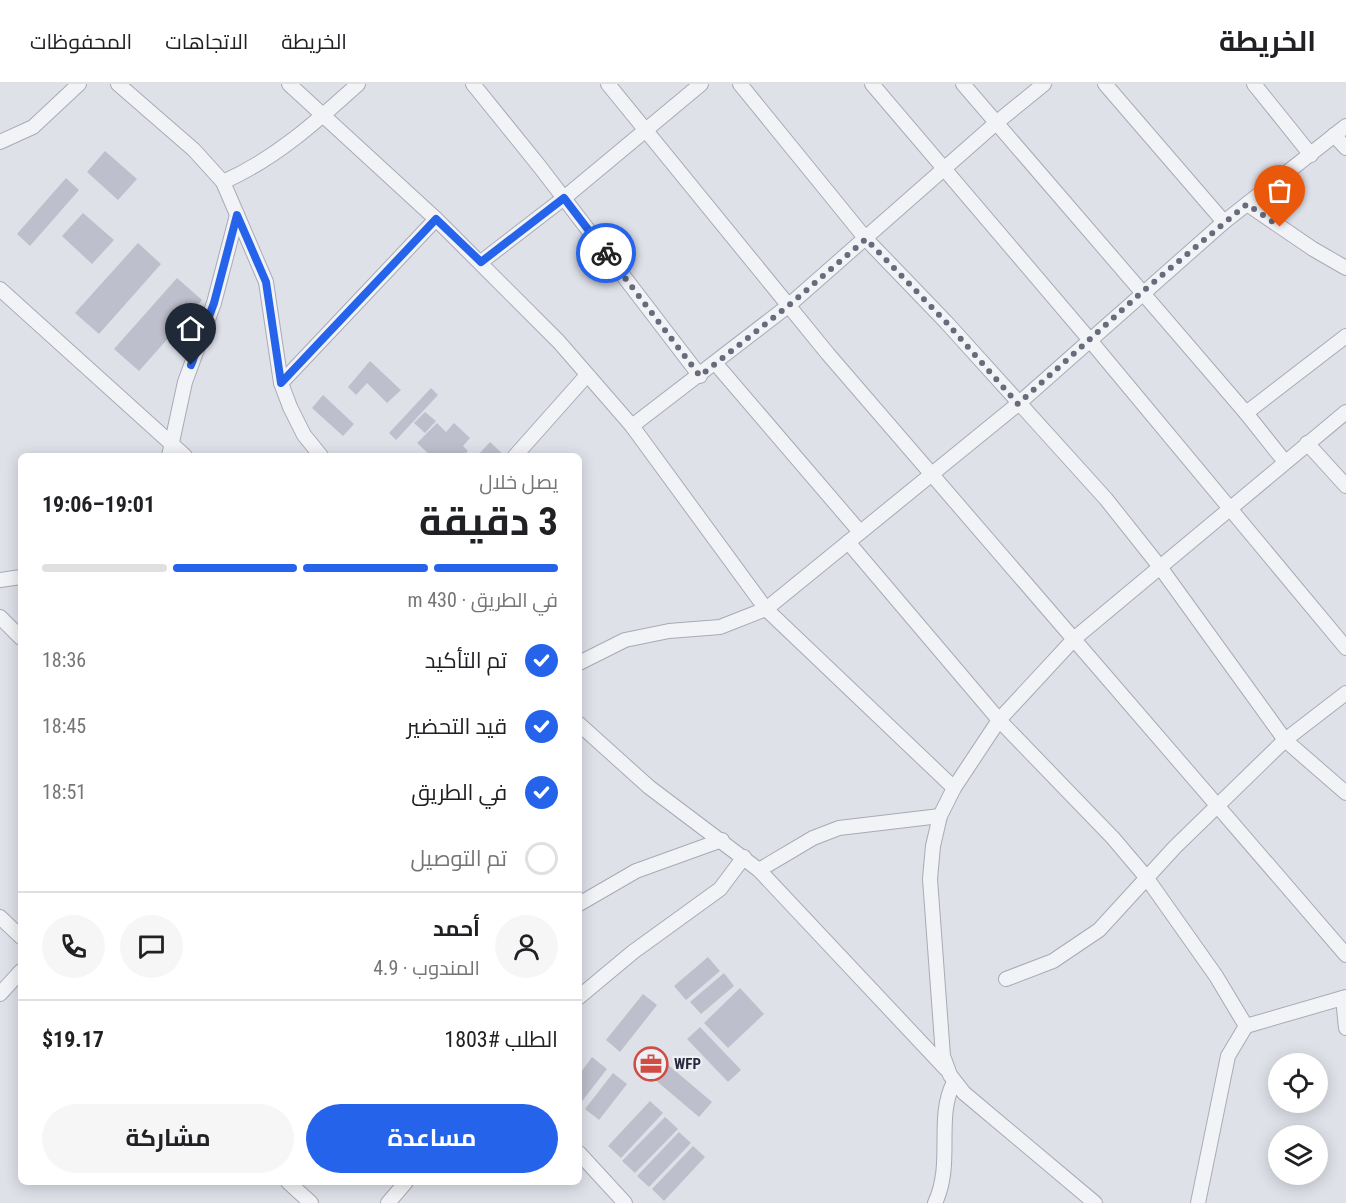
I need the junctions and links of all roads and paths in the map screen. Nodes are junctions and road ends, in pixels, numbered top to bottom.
1 (79, 84) edge
2 (118, 84) edge
3 (289, 84) edge
4 (358, 84) edge
5 (473, 84) edge
6 (608, 84) edge
7 (701, 84) edge
8 (740, 84) edge
9 (872, 84) edge
10 (963, 84) edge
11 (1044, 84) edge
12 (1105, 84) edge
13 (1254, 84) edge
14 (323, 116) junction
15 (996, 123) junction
16 (1346, 126) edge
17 (646, 131) junction
18 (1334, 135) junction
19 (0, 142) edge
20 (1346, 148) edge
21 (1311, 155) junction
22 (944, 168) junction
23 (223, 182) junction
24 (564, 198) junction
25 (1247, 204) junction
26 (237, 215) junction
27 (436, 219) junction
28 (1224, 222) junction
29 (866, 239) junction
30 (481, 262) junction
31 (1346, 268) edge
32 (0, 289) edge
33 (1142, 292) junction
34 (788, 306) junction
35 (1346, 336) edge
36 (1089, 339) junction
37 (716, 364) junction
38 (587, 375) junction
39 (700, 376) junction
40 (281, 383) junction
41 (1018, 404) junction
42 (1346, 412) edge
43 (1246, 413) junction
44 (632, 426) junction
45 (1307, 443) junction
46 (171, 450) edge
47 (319, 453) edge
48 (518, 453) edge
49 (1285, 462) junction
50 (931, 472) junction
51 (1346, 486) edge
52 (1229, 509) junction
53 (860, 532) junction
54 (848, 542) junction
55 (1160, 567) junction
56 (18, 577) edge
57 (0, 580) edge
58 (766, 609) junction
59 (0, 617) edge
60 (18, 635) edge
61 (1075, 638) junction
62 (1346, 648) edge
63 (582, 662) edge
64 (1346, 693) edge
65 (999, 720) junction
66 (582, 727) edge
67 (1285, 740) junction
68 (954, 788) junction
69 (1346, 793) edge
70 (1216, 806) junction
71 (940, 816) junction
72 (722, 840) junction
73 (744, 857) junction
74 (759, 870) junction
75 (1146, 877) junction
76 (582, 902) edge
77 (0, 917) edge
78 (18, 934) edge
79 (1346, 955) edge
80 (18, 974) edge
81 (1006, 979) dead end
82 (0, 994) edge
83 (582, 994) edge
84 (1344, 998) edge
85 (1246, 1026) junction
86 (1346, 1028) edge
87 (951, 1076) junction
88 (582, 1156) edge
89 (291, 1185) edge
90 (403, 1185) edge
91 (311, 1203) edge
92 (388, 1203) edge
93 (625, 1203) edge
94 (935, 1203) edge
95 (1095, 1203) edge
96 (1198, 1203) edge

1 - 19 street
2 - 23 street
3 - 14 street
4 - 14 street
5 - 24 street
6 - 17 street
7 - 17 street
8 - 29 street
9 - 22 street
10 - 15 street
11 - 15 street
12 - 28 street
13 - 21 street
14 - 23 street
14 - 27 street
15 - 22 street
15 - 33 street
16 - 18 street
17 - 24 street
17 - 34 street
18 - 20 street
18 - 21 street
21 - 25 street
22 - 29 street
22 - 36 street
23 - 26 street
24 - 30 street
24 - 39 street
25 - 28 street
25 - 31 street
26 - 40 street
26 - 46 street
27 - 30 street
27 - 40 street
28 - 33 street
29 - 34 street
29 - 41 street
30 - 38 street
32 - 46 street
33 - 36 street
33 - 43 street
34 - 37 street
34 - 50 street
35 - 43 street
36 - 41 street
36 - 52 street
37 - 39 street
37 - 53 street
38 - 44 street
38 - 48 street
39 - 44 street
40 - 47 street
41 - 50 street
41 - 55 street
42 - 45 street
43 - 49 street
44 - 58 street
45 - 49 street
45 - 51 street
49 - 52 street
50 - 53 street
50 - 61 street
52 - 55 street
52 - 62 street
53 - 54 street
54 - 58 street
54 - 65 street
55 - 61 street
55 - 67 street
56 - 57 street
58 - 63 street
58 - 68 street
59 - 60 street
61 - 65 street
61 - 70 street
64 - 67 street
65 - 68 street
65 - 75 street
66 - 72 street
67 - 69 street
67 - 70 street
68 - 71 street
70 - 75 street
70 - 79 street
71 - 74 street
71 - 87 street
72 - 73 street
72 - 76 street
73 - 74 street
73 - 83 street
74 - 87 street
75 - 81 street
75 - 85 street
77 - 78 street
80 - 82 street
84 - 85 street
84 - 86 street
85 - 96 street
87 - 94 street
87 - 95 street
88 - 93 street
89 - 91 street
90 - 92 street

